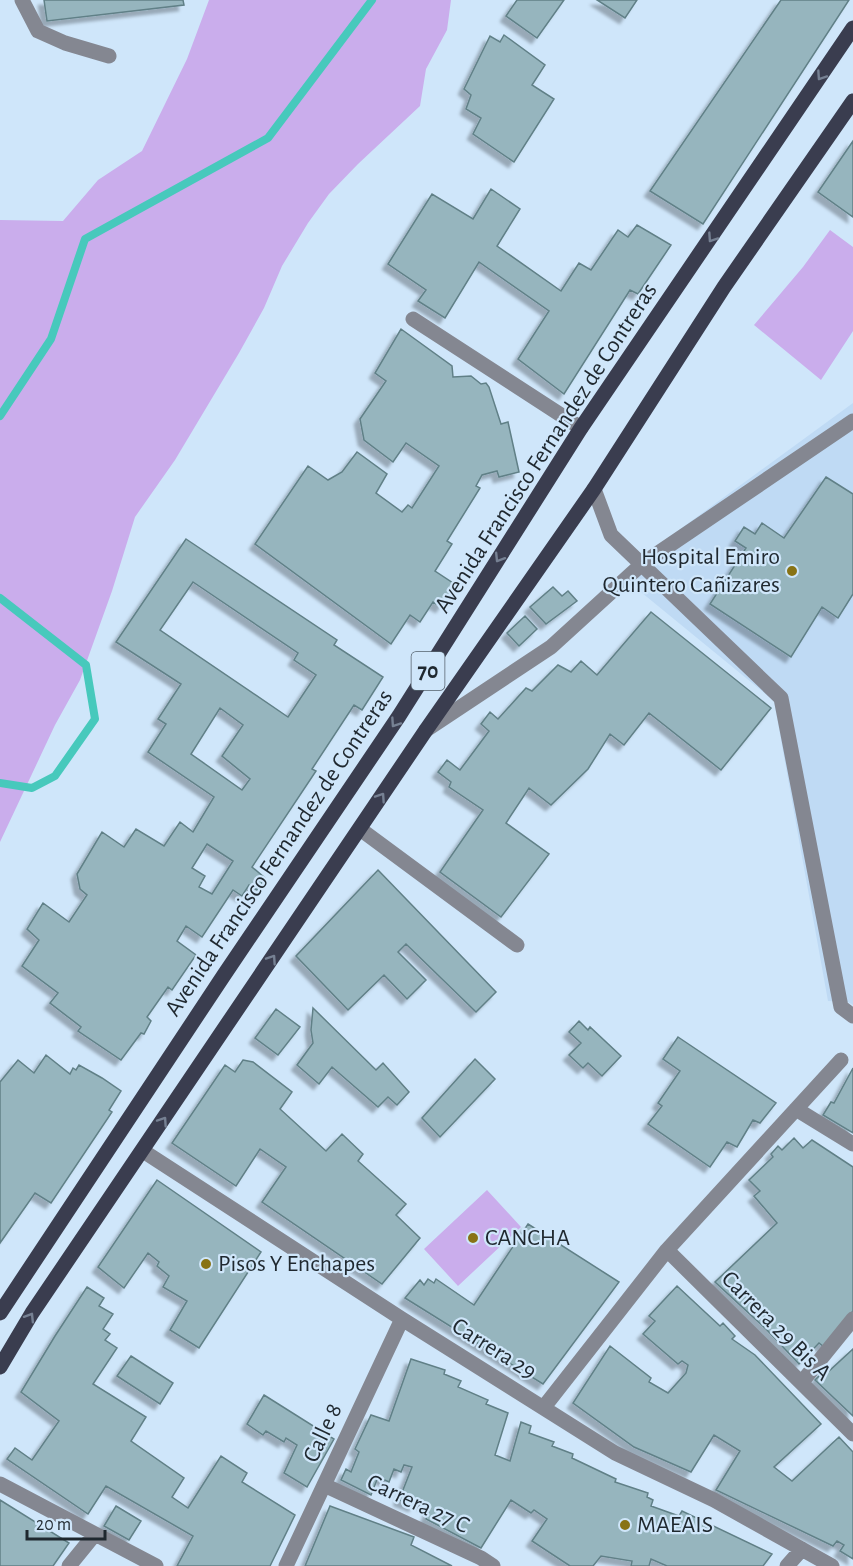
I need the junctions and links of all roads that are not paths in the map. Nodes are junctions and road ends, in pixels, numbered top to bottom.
1 (22, 0) edge
2 (853, 28) edge
3 (109, 56) dead end
4 (853, 101) edge
5 (413, 319) dead end
6 (853, 421) edge
7 (581, 428) junction
8 (594, 489) junction
9 (642, 564) junction
10 (426, 730) junction
11 (360, 829) junction
12 (517, 945) dead end
13 (853, 1016) edge
14 (841, 1060) dead end
15 (796, 1109) junction
16 (853, 1144) edge
17 (143, 1150) junction
18 (667, 1250) junction
19 (0, 1314) edge
20 (402, 1319) junction
21 (853, 1319) edge
22 (0, 1367) edge
23 (802, 1382) junction
24 (544, 1407) junction
25 (853, 1434) edge
26 (0, 1484) edge
27 (324, 1485) junction
28 (94, 1534) junction
29 (802, 1550) junction
30 (69, 1566) edge
31 (156, 1566) edge
32 (286, 1566) edge
33 (493, 1566) edge
34 (787, 1566) edge
35 (832, 1566) edge

1 - 3 street
2 -> 7 main road, Avenida Francisco Fernandez de Contreras / 70
4 - 8 main road, 70
5 - 7 street
6 - 9 street
7 -> 19 main road, Avenida Francisco Fernandez de Contreras / 70
8 - 9 street
8 - 10 main road, 70
9 - 10 street
9 - 13 street
11 -> 10 main road, 70
11 - 12 street
17 -> 11 main road, 70
14 - 15 street
15 - 16 street
15 - 18 street
17 - 20 street, Carrera 29
22 -> 17 main road, 70
18 - 23 street, Carrera 29 Bis A
18 - 24 street
20 - 24 street, Carrera 29
20 - 27 street, Calle 8
21 - 23 street
23 - 25 street, Carrera 29 Bis A
24 - 29 street, Carrera 29
26 - 28 street
27 - 32 street, Calle 8
27 - 33 street, Carrera 27 C
28 - 30 street
28 - 31 street
29 - 34 street
29 - 35 street, Carrera 29

